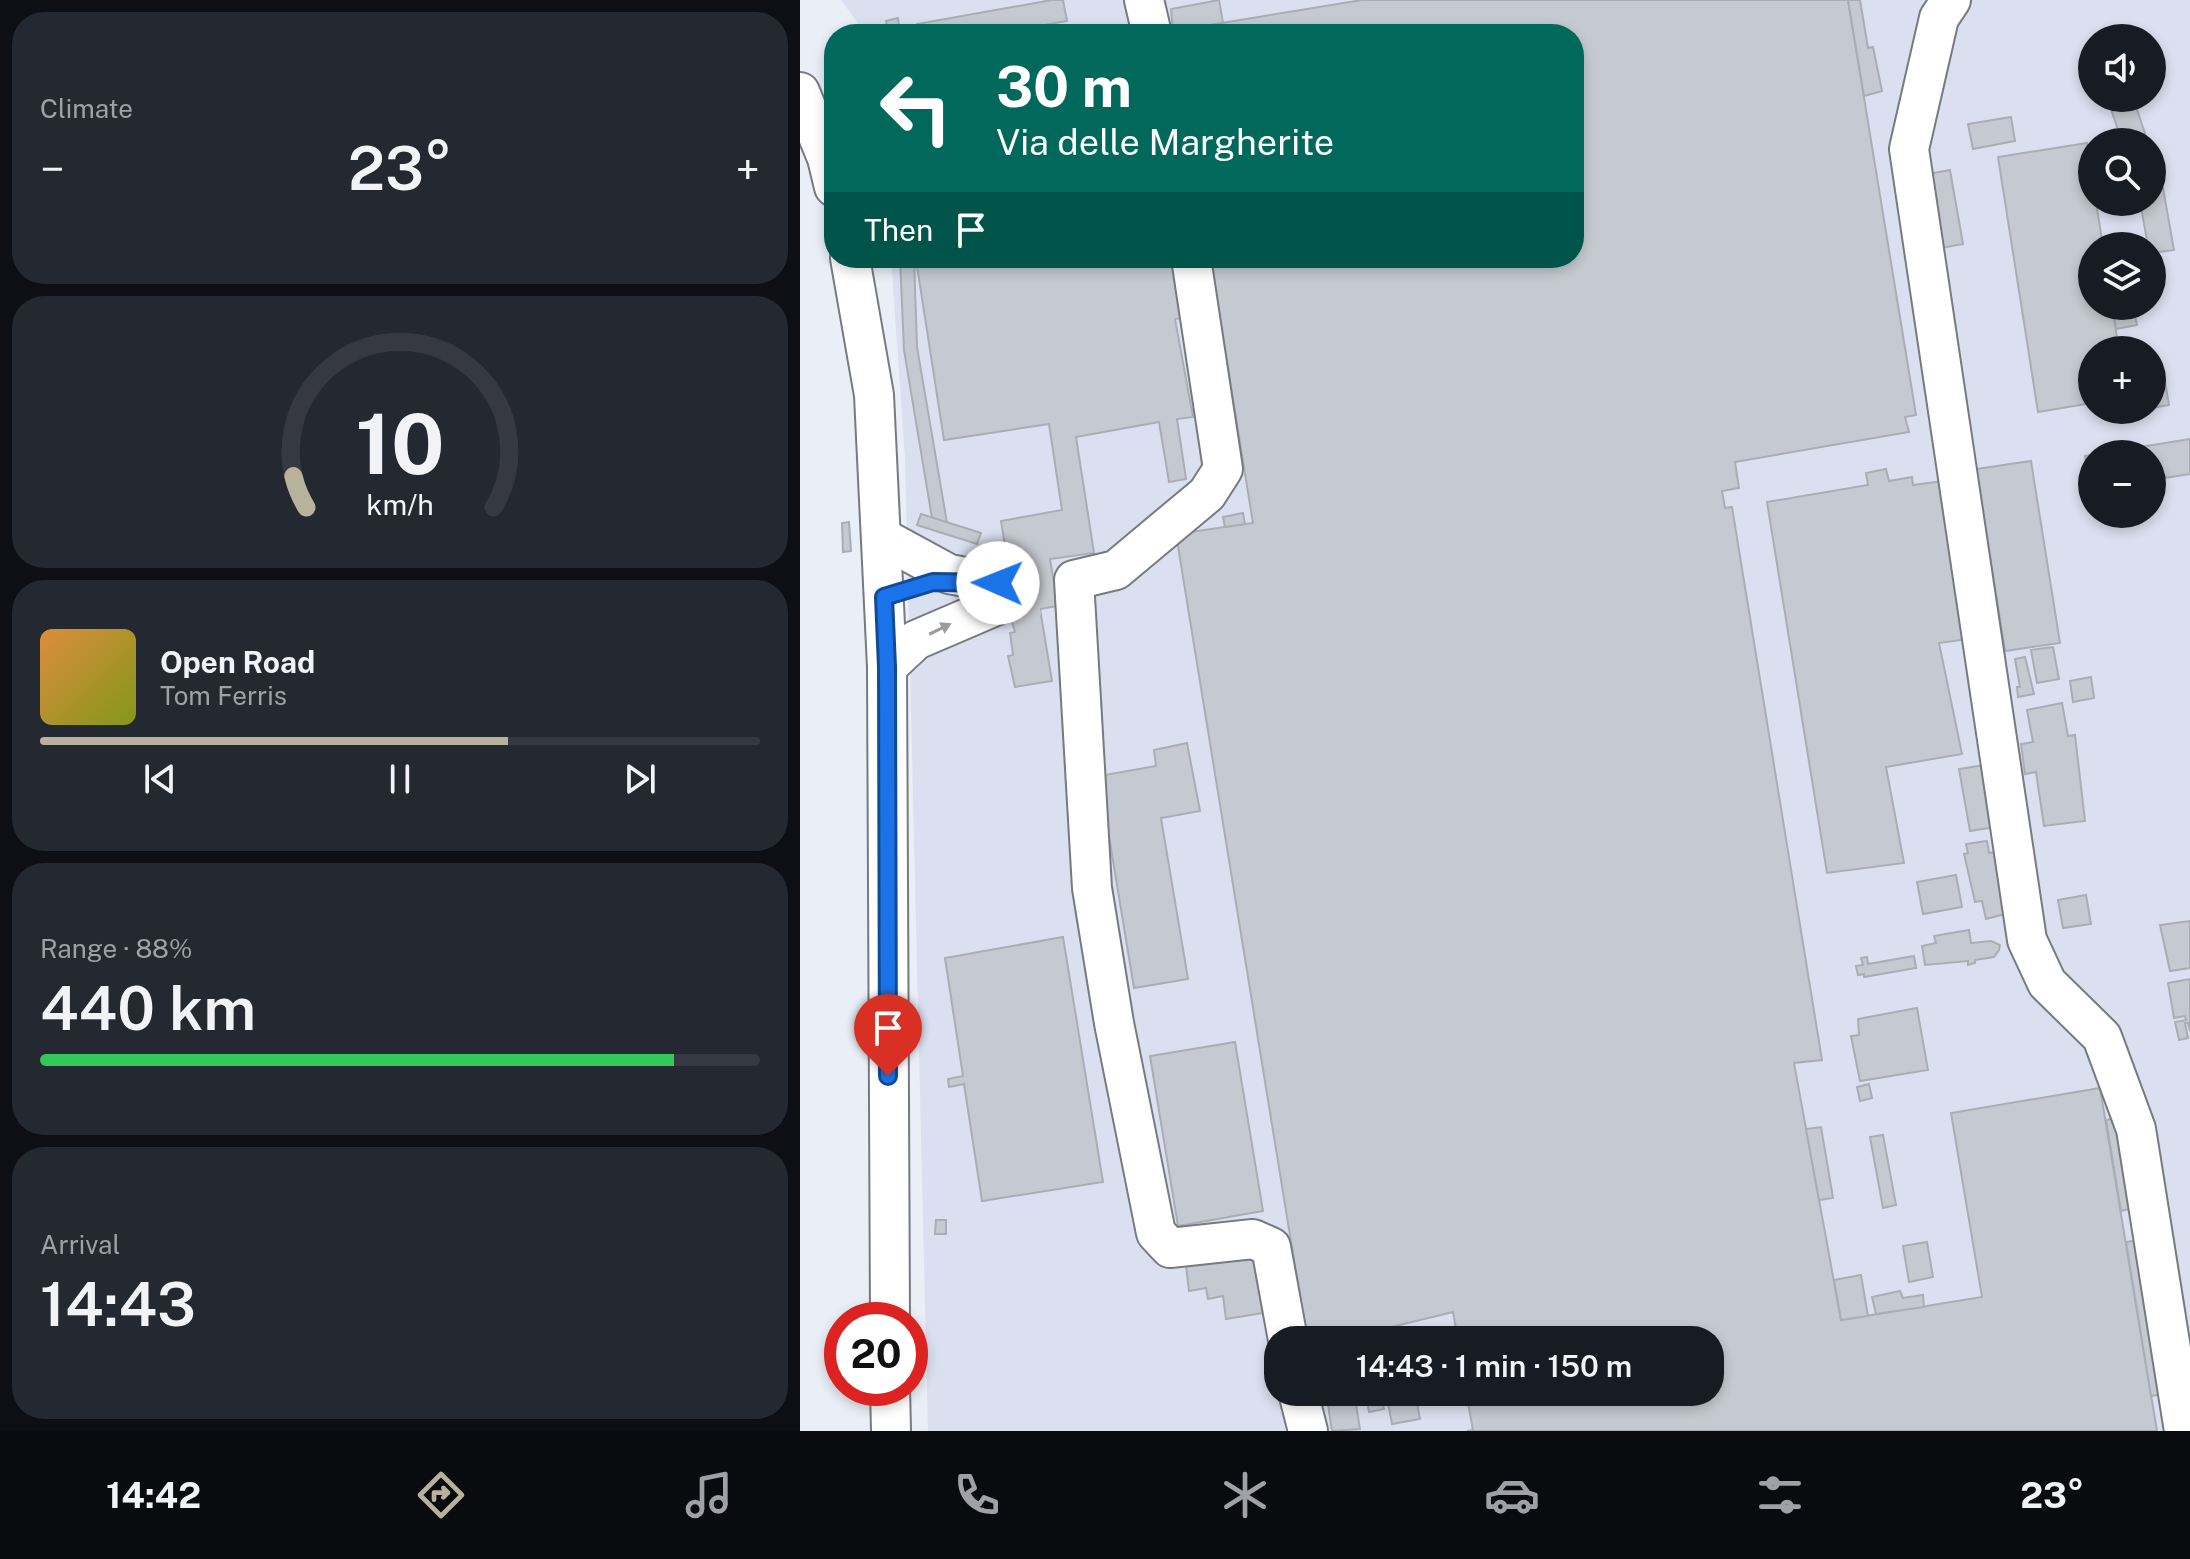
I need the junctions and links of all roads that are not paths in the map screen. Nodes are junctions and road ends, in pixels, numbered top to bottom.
1 (1144, 0) edge
2 (1951, 0) edge
3 (1150, 24) edge
4 (800, 92) edge
5 (824, 151) edge
6 (852, 268) edge
7 (1193, 268) edge
8 (881, 537) junction
9 (999, 594) junction
10 (884, 597) junction
11 (887, 667) junction
12 (890, 1302) edge
13 (1285, 1326) edge
14 (890, 1406) edge
15 (1302, 1406) edge
16 (891, 1431) edge
17 (1308, 1431) edge
18 (2184, 1431) edge

1 - 3 street
2 - 18 street
4 - 5 street
6 - 8 street
7 - 13 street
8 - 9 street
8 - 10 street
9 - 10 street
11 -> 9 street
10 - 11 street
11 - 12 street
14 - 16 street
15 - 17 street

